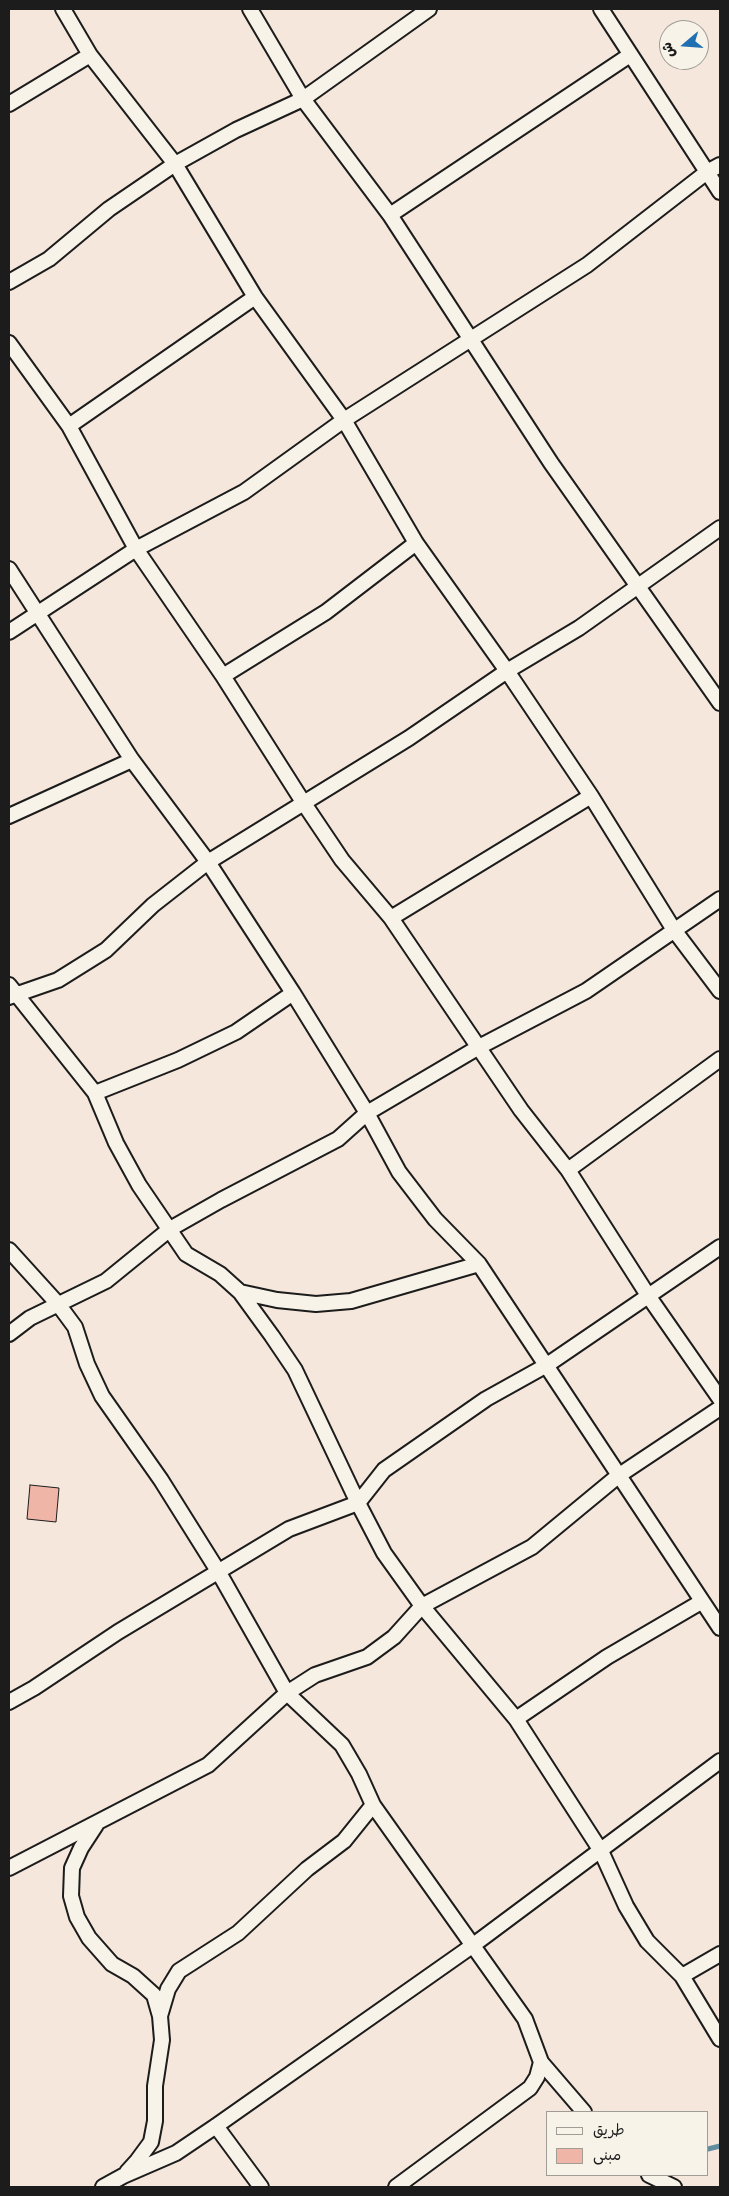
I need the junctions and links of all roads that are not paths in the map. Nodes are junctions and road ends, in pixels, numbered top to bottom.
1 (63, 9) edge
2 (250, 9) edge
3 (429, 9) edge
4 (601, 9) edge
5 (630, 54) junction
6 (90, 55) junction
7 (303, 99) junction
8 (9, 104) edge
9 (174, 164) junction
10 (720, 165) edge
11 (707, 172) junction
12 (720, 192) edge
13 (390, 215) junction
14 (9, 282) edge
15 (255, 297) junction
16 (472, 340) junction
17 (9, 343) edge
18 (344, 420) junction
19 (69, 426) junction
20 (720, 528) edge
21 (416, 543) junction
22 (136, 549) junction
23 (9, 568) edge
24 (636, 586) junction
25 (36, 612) junction
26 (9, 632) edge
27 (507, 671) junction
28 (222, 676) junction
29 (720, 703) edge
30 (132, 760) junction
31 (591, 796) junction
32 (303, 802) junction
33 (9, 816) edge
34 (208, 862) junction
35 (720, 898) edge
36 (392, 918) junction
37 (674, 930) junction
38 (720, 991) edge
39 (12, 993) edge
40 (293, 993) junction
41 (479, 1047) junction
42 (720, 1059) edge
43 (95, 1093) junction
44 (367, 1113) junction
45 (568, 1170) junction
46 (170, 1229) junction
47 (720, 1247) edge
48 (9, 1250) edge
49 (479, 1264) junction
50 (240, 1292) junction
51 (649, 1297) junction
52 (58, 1304) junction
53 (9, 1334) edge
54 (547, 1365) junction
55 (720, 1399) edge
56 (720, 1408) edge
57 (618, 1476) junction
58 (358, 1503) junction
59 (218, 1571) junction
60 (701, 1602) junction
61 (422, 1606) junction
62 (720, 1628) edge
63 (287, 1693) junction
64 (9, 1702) edge
65 (516, 1719) junction
66 (720, 1761) edge
67 (373, 1805) junction
68 (96, 1825) junction
69 (601, 1851) junction
70 (9, 1868) edge
71 (472, 1946) junction
72 (720, 1954) edge
73 (682, 1976) junction
74 (160, 2016) junction
75 (720, 2039) edge
76 (541, 2062) junction
77 (583, 2111) edge
78 (216, 2126) junction
79 (123, 2176) junction
80 (651, 2176) edge
81 (103, 2187) edge
82 (261, 2187) edge
83 (396, 2187) edge
84 (674, 2187) edge

1 - 6 street
2 - 7 street
3 - 7 street
4 - 5 street
5 - 11 street
5 - 13 street
6 - 8 street
6 - 9 street
7 - 9 street
7 - 13 street
9 - 14 street
9 - 15 street
10 - 11 street
11 - 12 street
11 - 16 street
13 - 16 street
15 - 18 street
15 - 19 street
16 - 18 street
16 - 24 street
17 - 19 street
18 - 21 street
18 - 22 street
19 - 22 street
20 - 24 street
21 - 27 street
21 - 28 street
22 - 25 street
22 - 28 street
23 - 25 street
24 - 27 street
24 - 29 street
25 - 26 street
25 - 30 street
27 - 31 street
27 - 32 street
28 - 32 street
30 - 33 street
30 - 34 street
31 - 36 street
31 - 37 street
32 - 34 street
32 - 36 street
34 - 39 street
34 - 40 street
35 - 37 street
36 - 41 street
37 - 38 street
37 - 41 street
39 - 43 street
40 - 43 street
40 - 44 street
41 - 44 street
41 - 45 street
42 - 45 street
43 - 46 street
44 - 46 street
44 - 49 street
45 - 51 street
46 - 50 street
46 - 52 street
47 - 51 street
48 - 52 street
49 - 50 street
49 - 54 street
50 - 58 street
51 - 54 street
51 - 55 street
52 - 53 street
52 - 59 street
54 - 57 street
54 - 58 street
56 - 57 street
57 - 60 street
57 - 61 street
58 - 59 street
58 - 61 street
59 - 63 street
59 - 64 street
60 - 62 street
60 - 65 street
61 - 63 street
61 - 65 street
63 - 67 street
63 - 68 street
65 - 69 street
66 - 69 street
67 - 71 street
67 - 74 street
68 - 70 street
68 - 74 street
69 - 71 street
69 - 73 street
71 - 76 street
71 - 78 street
72 - 73 street
73 - 75 street
74 - 79 street
76 - 77 street
76 - 83 street
78 - 79 street
78 - 82 street
79 - 81 street
80 - 84 street

